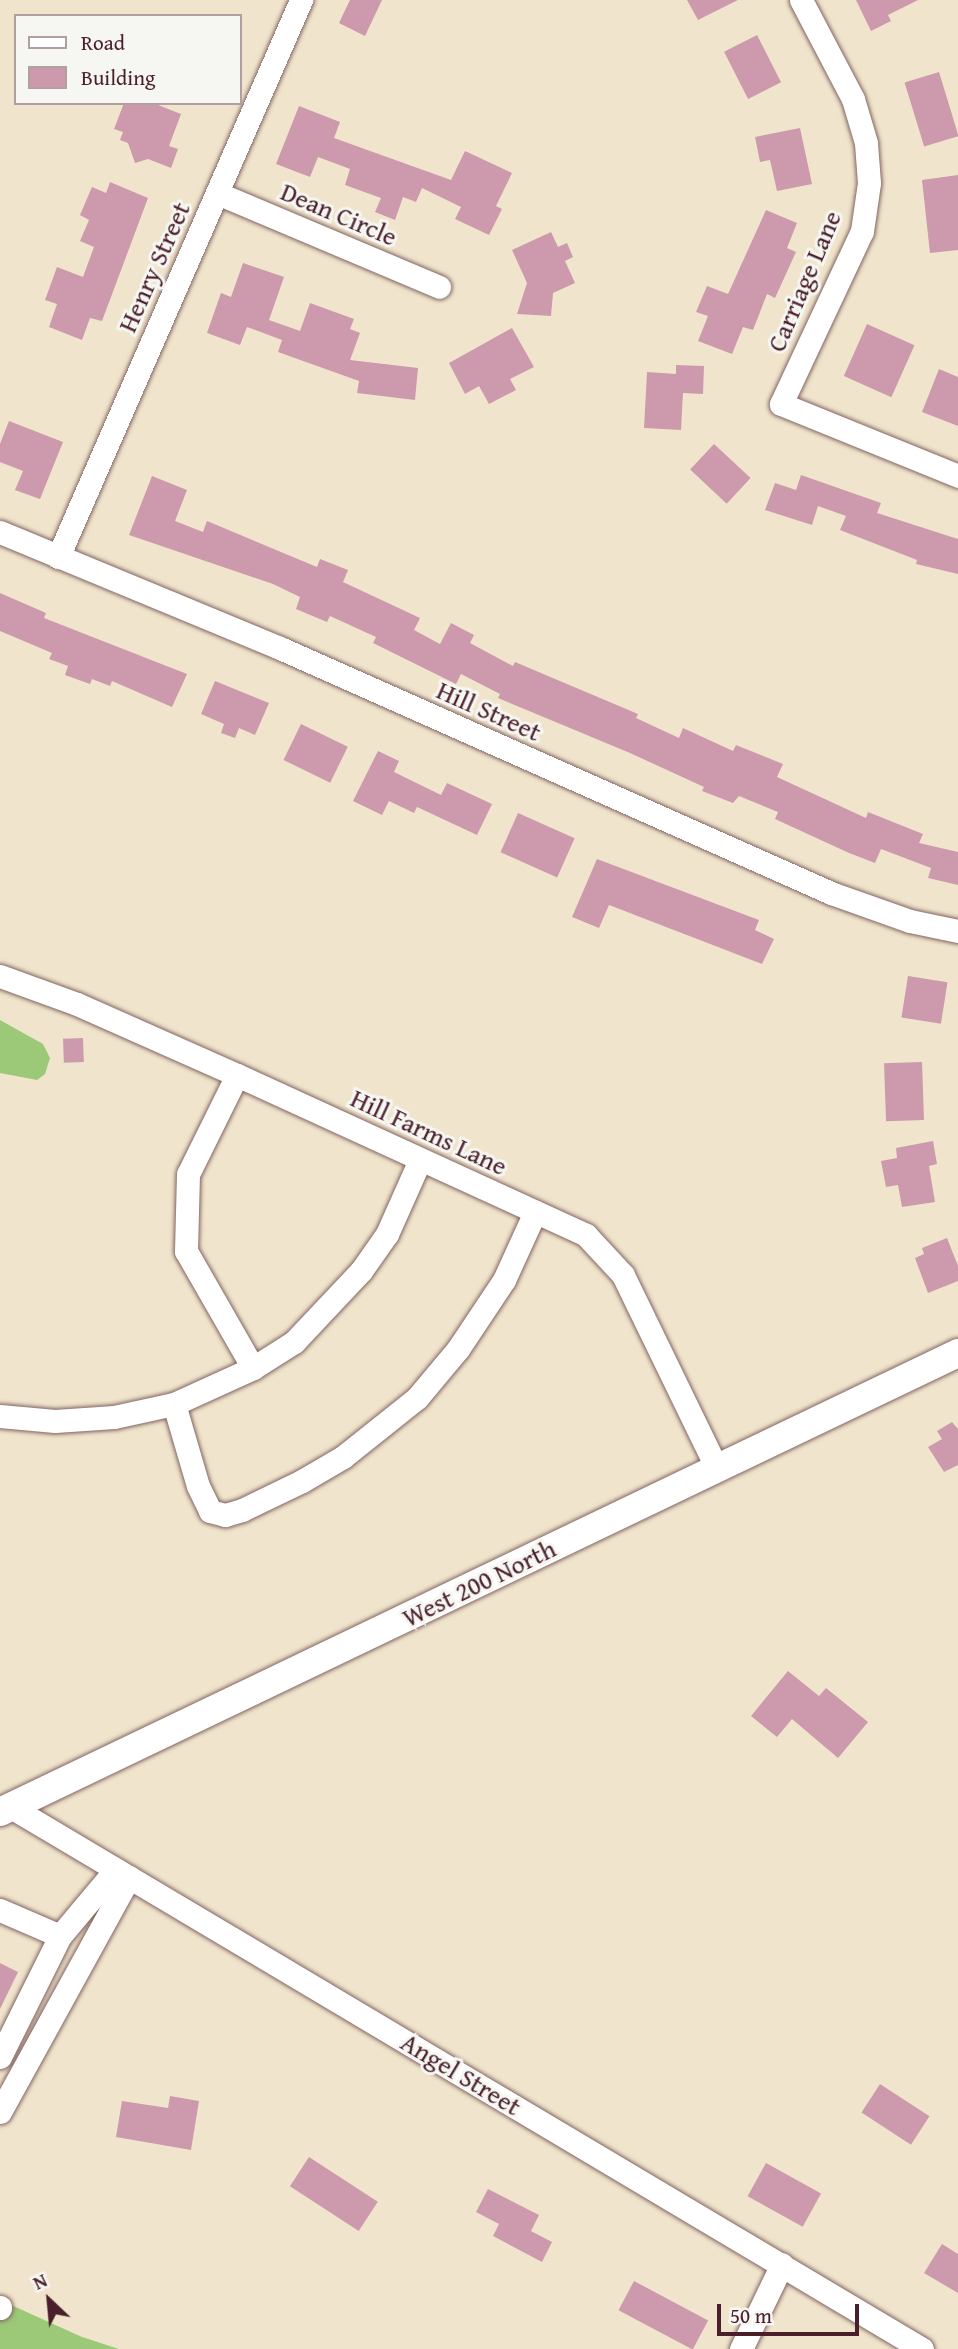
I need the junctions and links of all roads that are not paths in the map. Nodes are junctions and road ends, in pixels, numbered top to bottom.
1 (301, 0) edge
2 (801, 0) edge
3 (217, 193) junction
4 (439, 287) dead end
5 (958, 476) edge
6 (0, 532) edge
7 (58, 557) junction
8 (958, 931) edge
9 (0, 976) edge
10 (237, 1075) junction
11 (420, 1160) junction
12 (535, 1212) junction
13 (958, 1353) edge
14 (253, 1368) junction
15 (174, 1404) junction
16 (0, 1416) edge
17 (717, 1469) junction
18 (4, 1807) edge
19 (122, 1873) junction
20 (0, 1910) edge
21 (61, 1936) junction
22 (0, 2057) edge
23 (0, 2112) edge
24 (782, 2264) junction
25 (741, 2349) edge
26 (922, 2349) edge

1 - 3 street, Henry Street
2 - 5 street, Carriage Lane
3 - 4 street, Dean Circle
3 - 7 street, Henry Street
6 - 7 street, Hill Street
7 - 8 street, Hill Street
9 - 10 street, Hill Farms Lane
10 - 11 street, Hill Farms Lane
10 - 14 street
11 - 12 street, Hill Farms Lane
11 - 14 street
12 - 15 street
12 - 17 street, Hill Farms Lane
13 - 17 main road, West 200 North
14 - 15 street
15 - 16 street
17 - 18 main road, West 200 North
18 - 19 street, Angel Street
19 - 21 street
19 - 23 street
19 - 24 street, Angel Street
20 - 21 street
21 - 22 street
24 - 25 street
24 - 26 street, Angel Street

